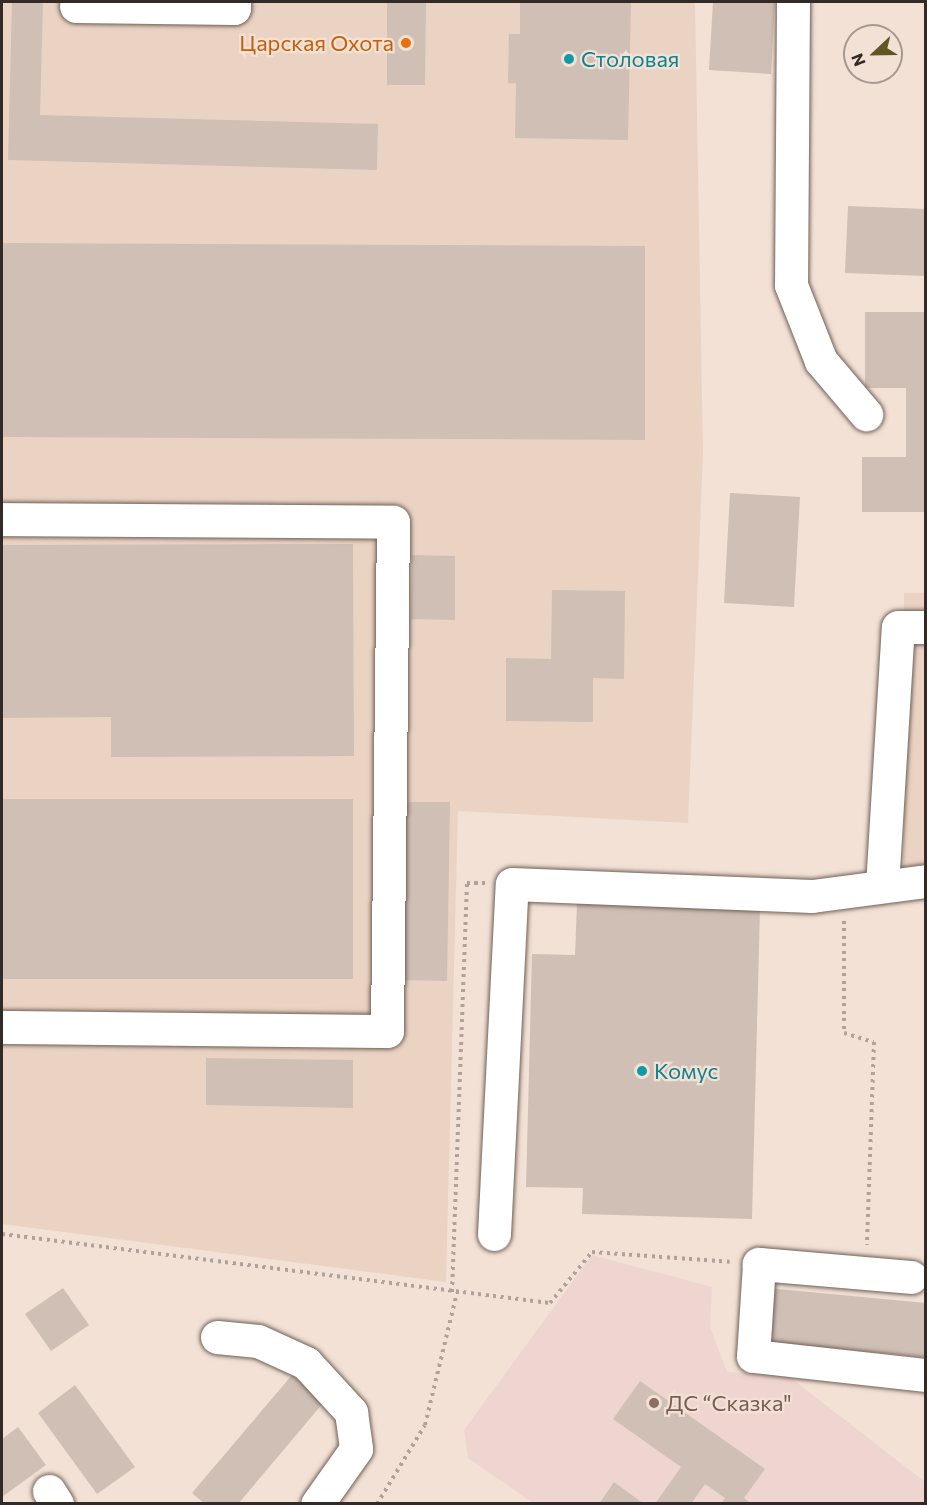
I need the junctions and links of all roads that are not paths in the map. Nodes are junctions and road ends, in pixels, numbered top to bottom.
1 (234, 2) edge
2 (793, 2) edge
3 (76, 6) dead end
4 (866, 414) dead end
5 (2, 519) edge
6 (926, 627) edge
7 (926, 881) edge
8 (882, 886) junction
9 (2, 1027) edge
10 (494, 1234) dead end
11 (911, 1277) dead end
12 (218, 1337) dead end
13 (926, 1375) edge
14 (317, 1503) edge

1 - 3 lane
2 - 4 lane
5 - 9 lane
6 - 8 lane
7 - 8 lane
8 - 10 lane
11 - 13 lane
12 - 14 lane

